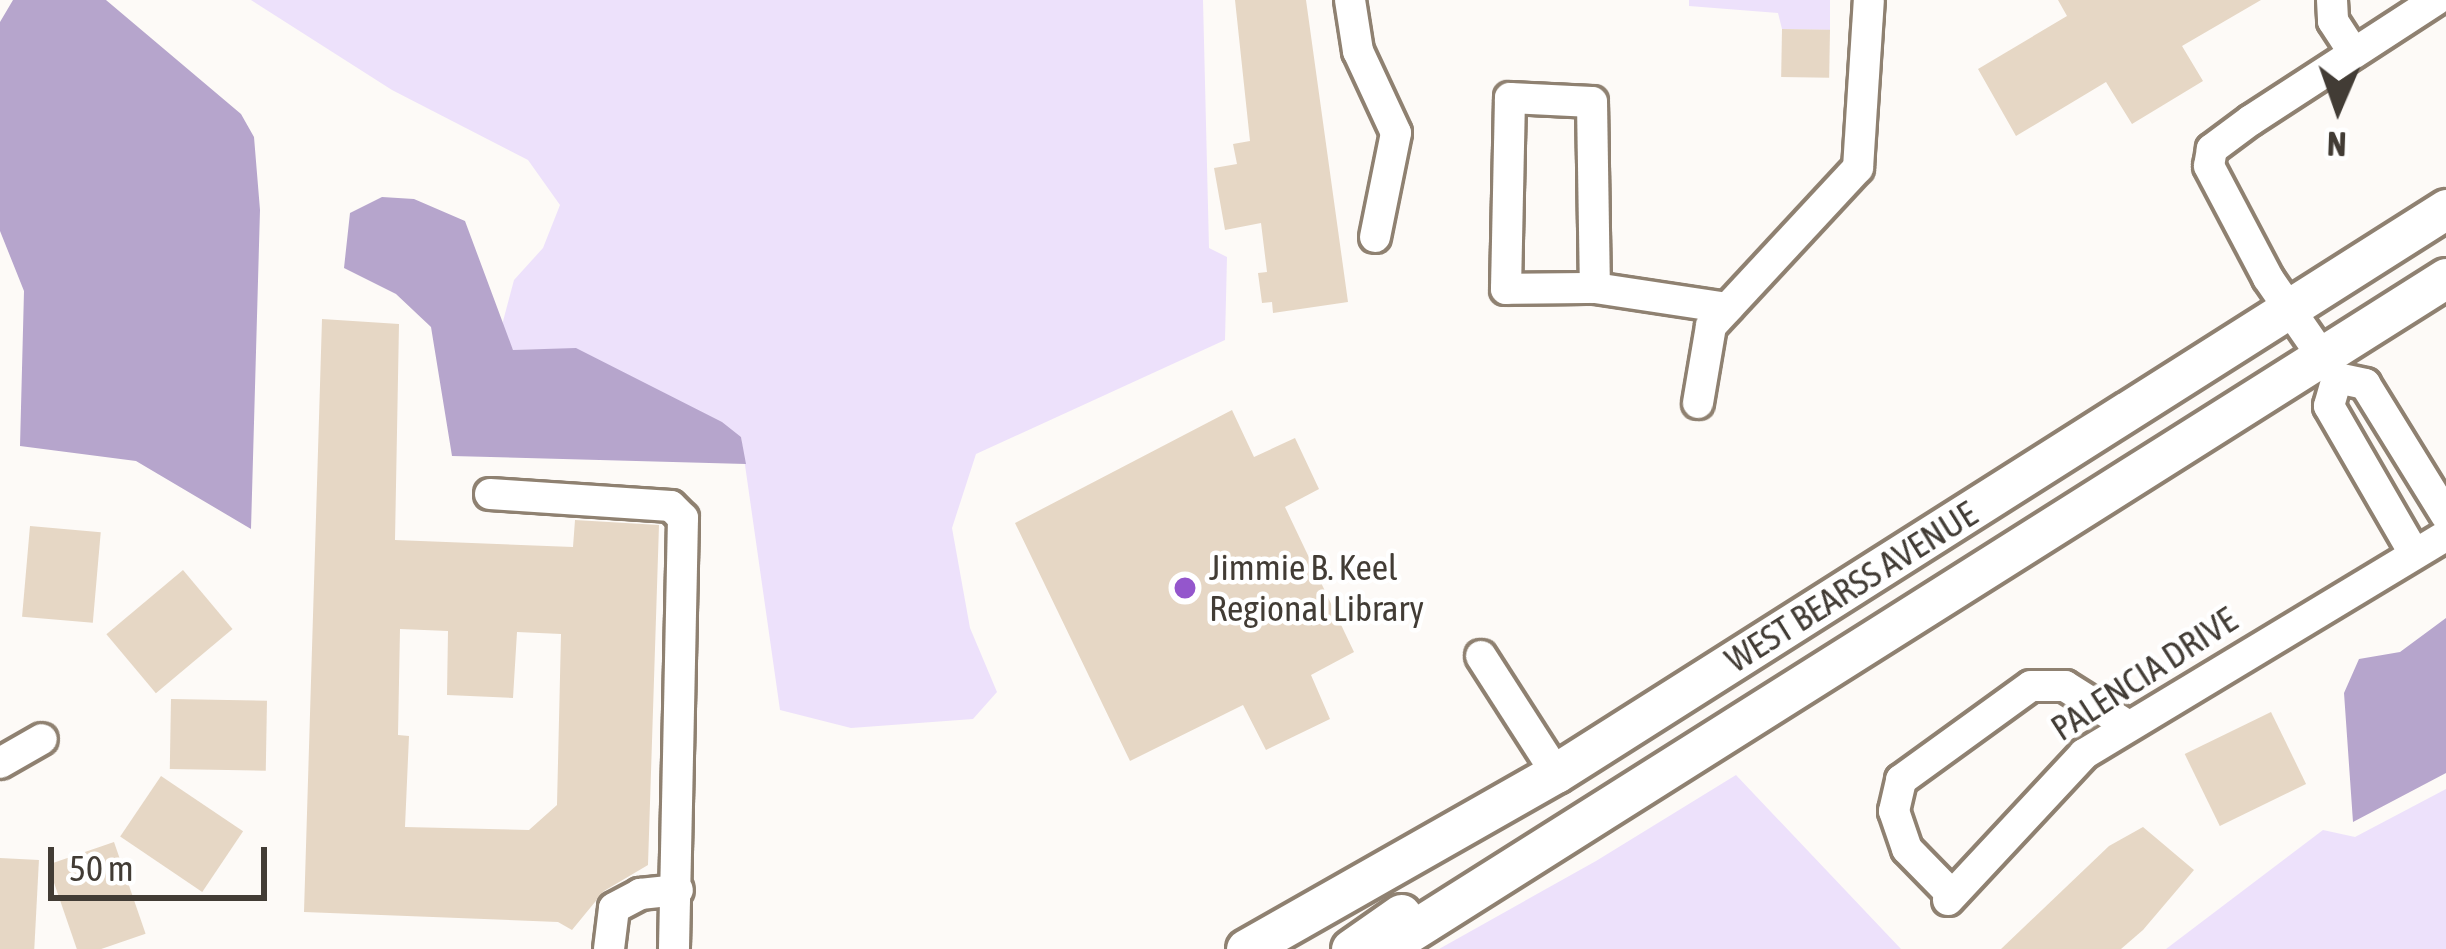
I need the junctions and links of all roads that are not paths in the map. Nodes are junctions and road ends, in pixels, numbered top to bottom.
1 (1351, 0) edge
2 (1869, 0) edge
3 (2332, 0) edge
4 (2422, 4) edge
5 (2354, 53) junction
6 (2446, 208) edge
7 (1375, 237) dead end
8 (2446, 278) edge
9 (1595, 288) junction
10 (1727, 308) junction
11 (2290, 308) junction
12 (2331, 368) junction
13 (1698, 403) dead end
14 (490, 494) dead end
15 (2446, 515) edge
16 (2446, 536) edge
17 (2414, 553) junction
18 (1481, 656) dead end
19 (2127, 724) junction
20 (42, 739) dead end
21 (0, 763) edge
22 (1556, 773) junction
23 (678, 890) junction
24 (609, 949) edge
25 (674, 949) edge
26 (1246, 949) edge
27 (1351, 949) edge
28 (1384, 949) edge

1 - 7 street
2 - 10 street
3 - 5 street
4 - 5 street
5 - 11 street
6 - 11 main road, WEST BEARSS AVENUE
8 - 12 main road, WEST BEARSS AVENUE
9 - 9 street
9 - 10 street
10 - 13 street
11 - 12 street
11 - 22 main road, WEST BEARSS AVENUE
12 - 15 street
12 - 17 street
12 - 28 main road, WEST BEARSS AVENUE
14 - 23 street
16 - 17 street, PALENCIA DRIVE
17 - 19 street, PALENCIA DRIVE
18 - 22 street
19 - 19 street, PALENCIA DRIVE
20 - 21 street
22 - 26 main road, WEST BEARSS AVENUE
22 - 27 main road
23 - 24 street
23 - 25 street

